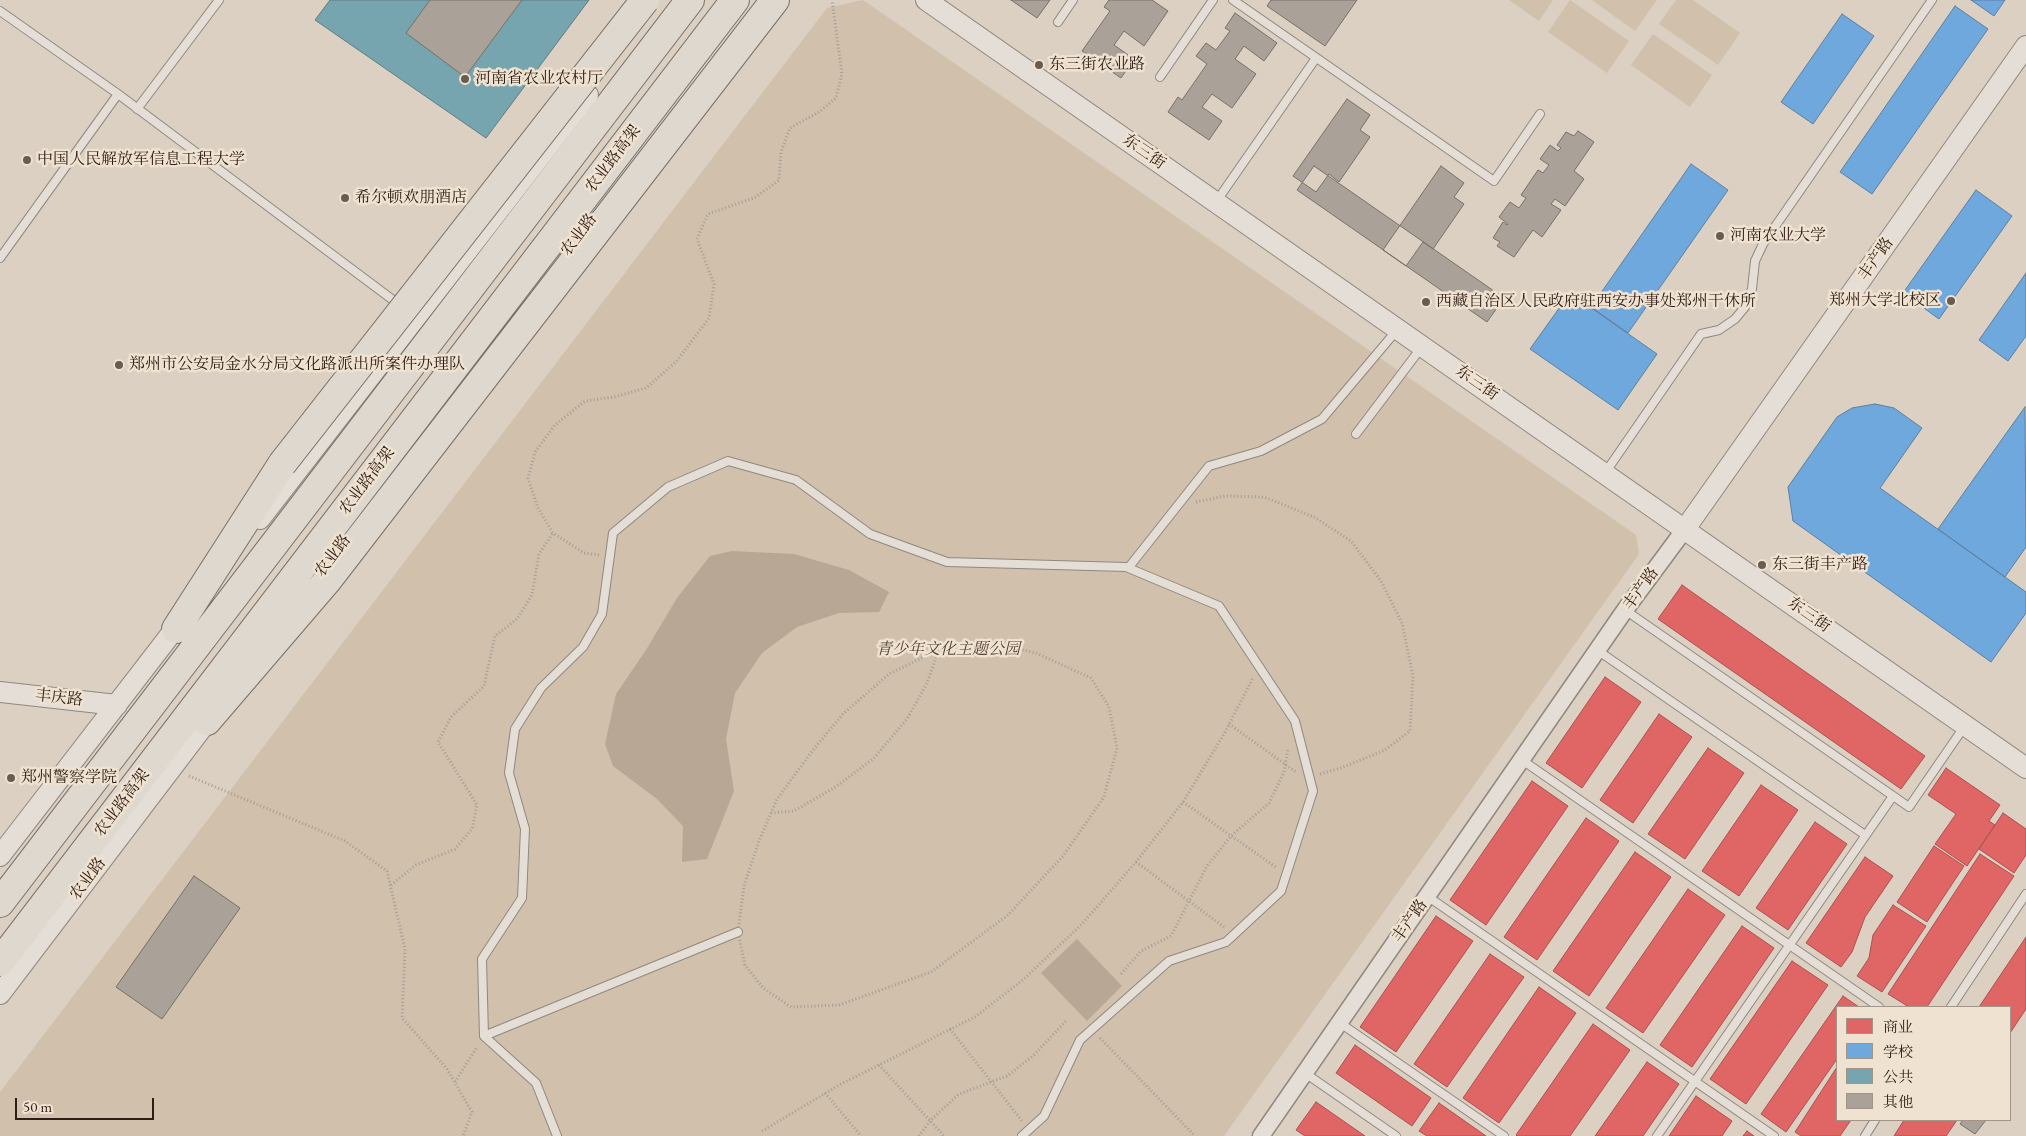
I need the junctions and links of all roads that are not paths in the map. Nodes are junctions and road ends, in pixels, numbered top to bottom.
1 (219, 0) edge
2 (646, 0) edge
3 (660, 0) edge
4 (690, 0) edge
5 (735, 0) edge
6 (758, 0) edge
7 (776, 0) edge
8 (926, 0) edge
9 (1073, 0) edge
10 (1213, 0) edge
11 (1233, 0) edge
12 (1932, 0) edge
13 (0, 11) edge
14 (1058, 22) dead end
15 (2026, 46) edge
16 (1316, 58) junction
17 (1160, 77) dead end
18 (118, 94) junction
19 (137, 109) junction
20 (1540, 114) dead end
21 (1216, 202) junction
22 (0, 258) edge
23 (416, 317) junction
24 (1398, 329) junction
25 (1422, 346) junction
26 (1356, 434) dead end
27 (1605, 473) junction
28 (1685, 529) junction
29 (1129, 567) dead end
30 (1625, 610) junction
31 (176, 629) junction
32 (1597, 650) junction
33 (0, 692) edge
34 (117, 705) junction
35 (208, 721) junction
36 (1965, 725) junction
37 (1522, 760) junction
38 (2026, 768) edge
39 (1892, 796) junction
40 (1865, 835) junction
41 (0, 856) edge
42 (2026, 894) edge
43 (1427, 896) junction
44 (0, 904) edge
45 (738, 932) road end
46 (1789, 945) junction
47 (0, 962) edge
48 (0, 994) edge
49 (1878, 1006) edge
50 (1951, 1006) edge
51 (1340, 1023) junction
52 (484, 1036) junction
53 (1305, 1073) junction
54 (1695, 1082) junction
55 (1874, 1121) edge
56 (1267, 1134) edge
57 (558, 1136) edge
58 (1022, 1136) edge
59 (1396, 1136) edge
60 (1504, 1136) edge
61 (1657, 1136) edge
62 (1774, 1136) edge
63 (1865, 1136) edge

1 - 19 lane
2 - 31 highway, bridge
3 - 23 street
4 - 44 highway
5 - 47 highway, 农业路高架
6 - 35 street, 农业路
7 - 35 highway
8 - 21 street, 东三街
9 - 14 lane
10 - 17 lane
11 - 16 lane
12 - 27 lane
13 - 18 lane
15 - 28 street, 丰产路
16 - 20 lane
16 - 21 lane
18 - 19 lane
18 - 22 lane
19 - 23 lane
21 - 24 street, 东三街
23 - 31 street
24 - 25 street, 东三街
24 - 29 lane
25 - 26 lane
25 - 27 street, 东三街
27 - 28 street, 东三街
28 - 30 street, 丰产路
28 - 36 street, 东三街
30 - 32 street, 丰产路
30 - 39 lane
31 - 34 street
32 - 37 street, 丰产路
32 - 40 lane
33 - 34 street, 丰庆路
34 - 41 street
35 - 48 street, 农业路
36 - 38 street, 东三街
36 - 39 lane
37 - 43 street, 丰产路
37 - 46 lane
39 - 40 lane
40 - 46 lane
42 - 50 lane
43 - 51 street, 丰产路
43 - 54 lane
45 - 52 lane
46 - 49 lane
46 - 54 lane
51 - 53 street, 丰产路
51 - 60 lane
52 - 57 lane
52 - 58 lane
53 - 56 street, 丰产路
53 - 59 lane
54 - 61 lane
54 - 62 lane
55 - 63 lane

